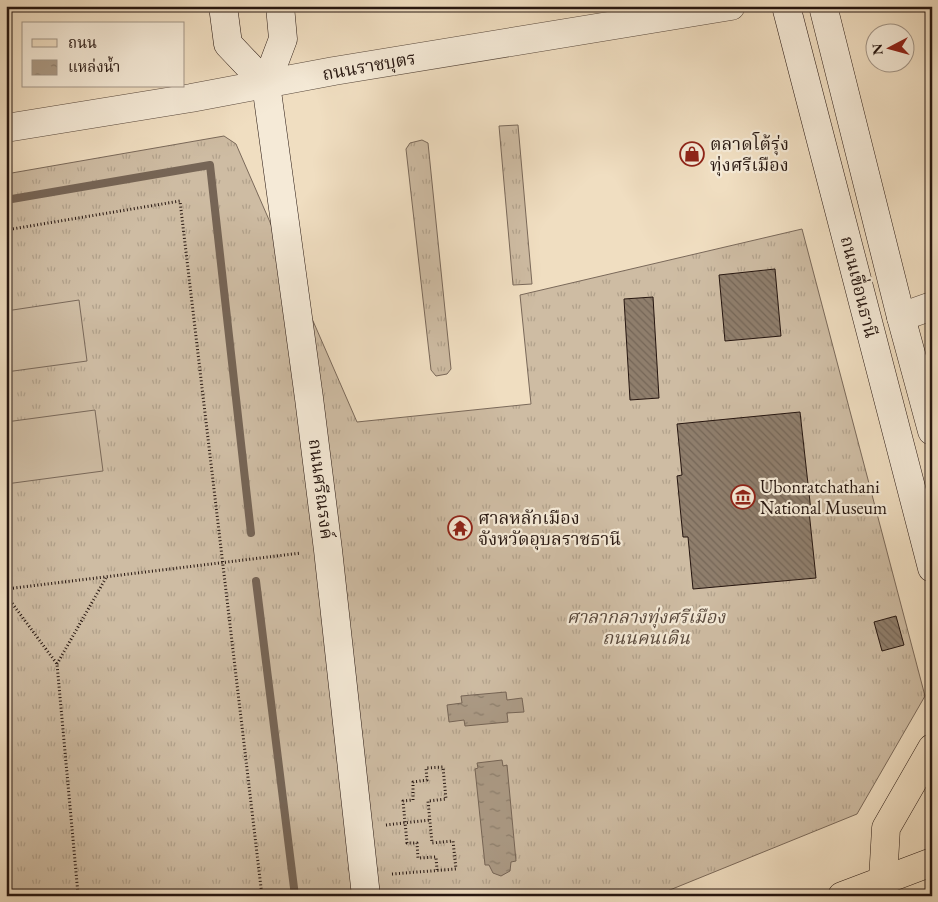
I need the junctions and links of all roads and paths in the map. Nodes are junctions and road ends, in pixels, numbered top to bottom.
1 (223, 6) edge
2 (280, 6) edge
3 (731, 6) edge
4 (786, 6) edge
5 (823, 6) edge
6 (266, 84) junction
7 (6, 128) edge
8 (6, 230) edge
9 (932, 306) edge
10 (901, 317) junction
11 (870, 329) junction
12 (932, 431) edge
13 (328, 550) junction
14 (222, 563) junction
15 (932, 568) edge
16 (107, 576) junction
17 (6, 589) edge
18 (6, 595) edge
19 (57, 664) junction
20 (932, 748) edge
21 (430, 820) junction
22 (405, 823) junction
23 (397, 824) dead end
24 (932, 862) edge
25 (437, 870) junction
26 (883, 880) junction
27 (365, 886) edge
28 (76, 896) edge
29 (262, 896) edge
30 (842, 896) edge

1 - 6 street
2 - 6 street, ถนนศรีณรงค์
3 - 6 street, ถนนราชบุตร
4 - 11 street, ถนนเขื่อนธานี
5 - 10 street, ถนนเขื่อนธานี
6 - 7 street, ถนนราชบุตร
6 - 13 street, ถนนศรีณรงค์
8 - 14 path
9 - 10 street
10 - 11 street
10 - 12 street, ถนนเขื่อนธานี
11 - 15 street, ถนนเขื่อนธานี
13 - 14 path
13 - 27 street, ถนนศรีณรงค์
14 - 16 path
14 - 29 path
16 - 17 path
16 - 19 path
18 - 19 path
19 - 28 path
20 - 26 main road
21 - 22 path
21 - 22 path
21 - 25 path
22 - 23 path
22 - 25 path
24 - 26 main road
25 - 27 path
26 - 30 main road

